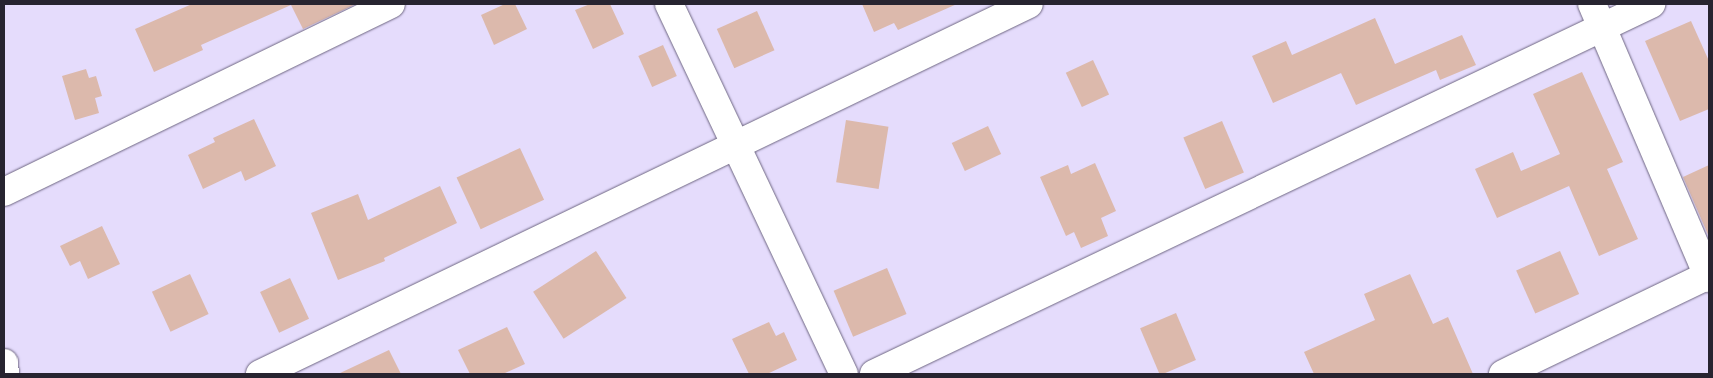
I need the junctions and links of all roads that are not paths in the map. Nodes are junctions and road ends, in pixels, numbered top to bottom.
1 (391, 4) edge
2 (670, 4) edge
3 (1029, 4) edge
4 (1651, 4) edge
5 (1598, 15) edge
6 (734, 144) junction
7 (4, 192) edge
8 (1709, 276) edge
9 (4, 363) edge
10 (5, 374) edge
11 (260, 374) edge
12 (844, 374) edge
13 (874, 374) edge
14 (1503, 374) edge

1 - 7 street
2 - 6 street
3 - 6 street
4 - 5 street
5 - 8 street
5 - 13 street
6 - 11 street
6 - 12 street
8 - 14 street
9 - 10 street

